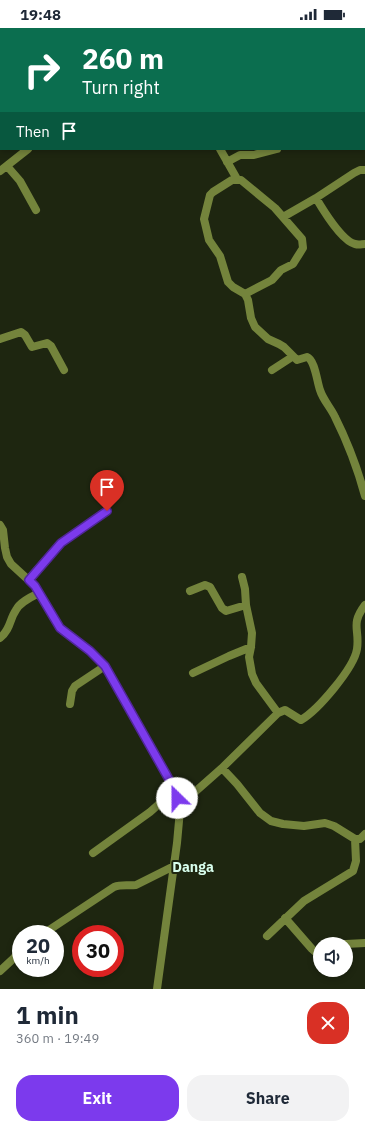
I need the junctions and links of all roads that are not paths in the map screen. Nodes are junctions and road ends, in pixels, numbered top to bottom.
1 (27, 150) edge
2 (221, 150) edge
3 (273, 150) edge
4 (227, 162) junction
5 (3, 168) edge
6 (365, 170) edge
7 (237, 179) junction
8 (316, 198) junction
9 (36, 210) dead end
10 (283, 217) junction
11 (365, 244) edge
12 (245, 294) junction
13 (0, 339) edge
14 (292, 357) junction
15 (64, 370) dead end
16 (272, 370) dead end
17 (365, 496) edge
18 (107, 511) dead end
19 (0, 525) edge
20 (242, 577) dead end
21 (29, 580) junction
22 (190, 591) dead end
23 (39, 593) junction
24 (246, 605) junction
25 (365, 605) edge
26 (0, 638) edge
27 (251, 647) junction
28 (105, 666) junction
29 (193, 673) dead end
30 (70, 704) dead end
31 (278, 713) junction
32 (222, 768) junction
33 (175, 790) junction
34 (179, 806) junction
35 (365, 834) edge
36 (355, 839) junction
37 (94, 853) dead end
38 (174, 866) junction
39 (285, 918) junction
40 (56, 925) edge
41 (267, 936) dead end
42 (365, 942) edge
43 (353, 943) edge
44 (313, 950) edge
45 (12, 960) edge
46 (0, 971) edge
47 (157, 989) edge

1 - 5 street
2 - 4 street
3 - 4 street
4 - 7 street
5 - 9 street
6 - 8 street
7 - 10 street
7 - 12 street
8 - 10 street
8 - 11 street
10 - 12 street
12 - 14 street
13 - 15 street
14 - 16 street
14 - 17 street
18 - 21 street
19 - 21 street
20 - 24 street
21 - 23 street
22 - 24 street
23 - 26 street
23 - 28 street
24 - 27 street
25 - 31 street
27 - 29 street
27 - 31 street
28 - 30 street
28 - 33 street
31 - 32 street
32 - 34 street
32 - 36 street
33 - 34 street
33 - 37 street
34 - 38 street
35 - 36 street
36 - 39 street
38 - 40 street
38 - 47 street
39 - 41 street
39 - 44 street
42 - 43 street
45 - 46 street

